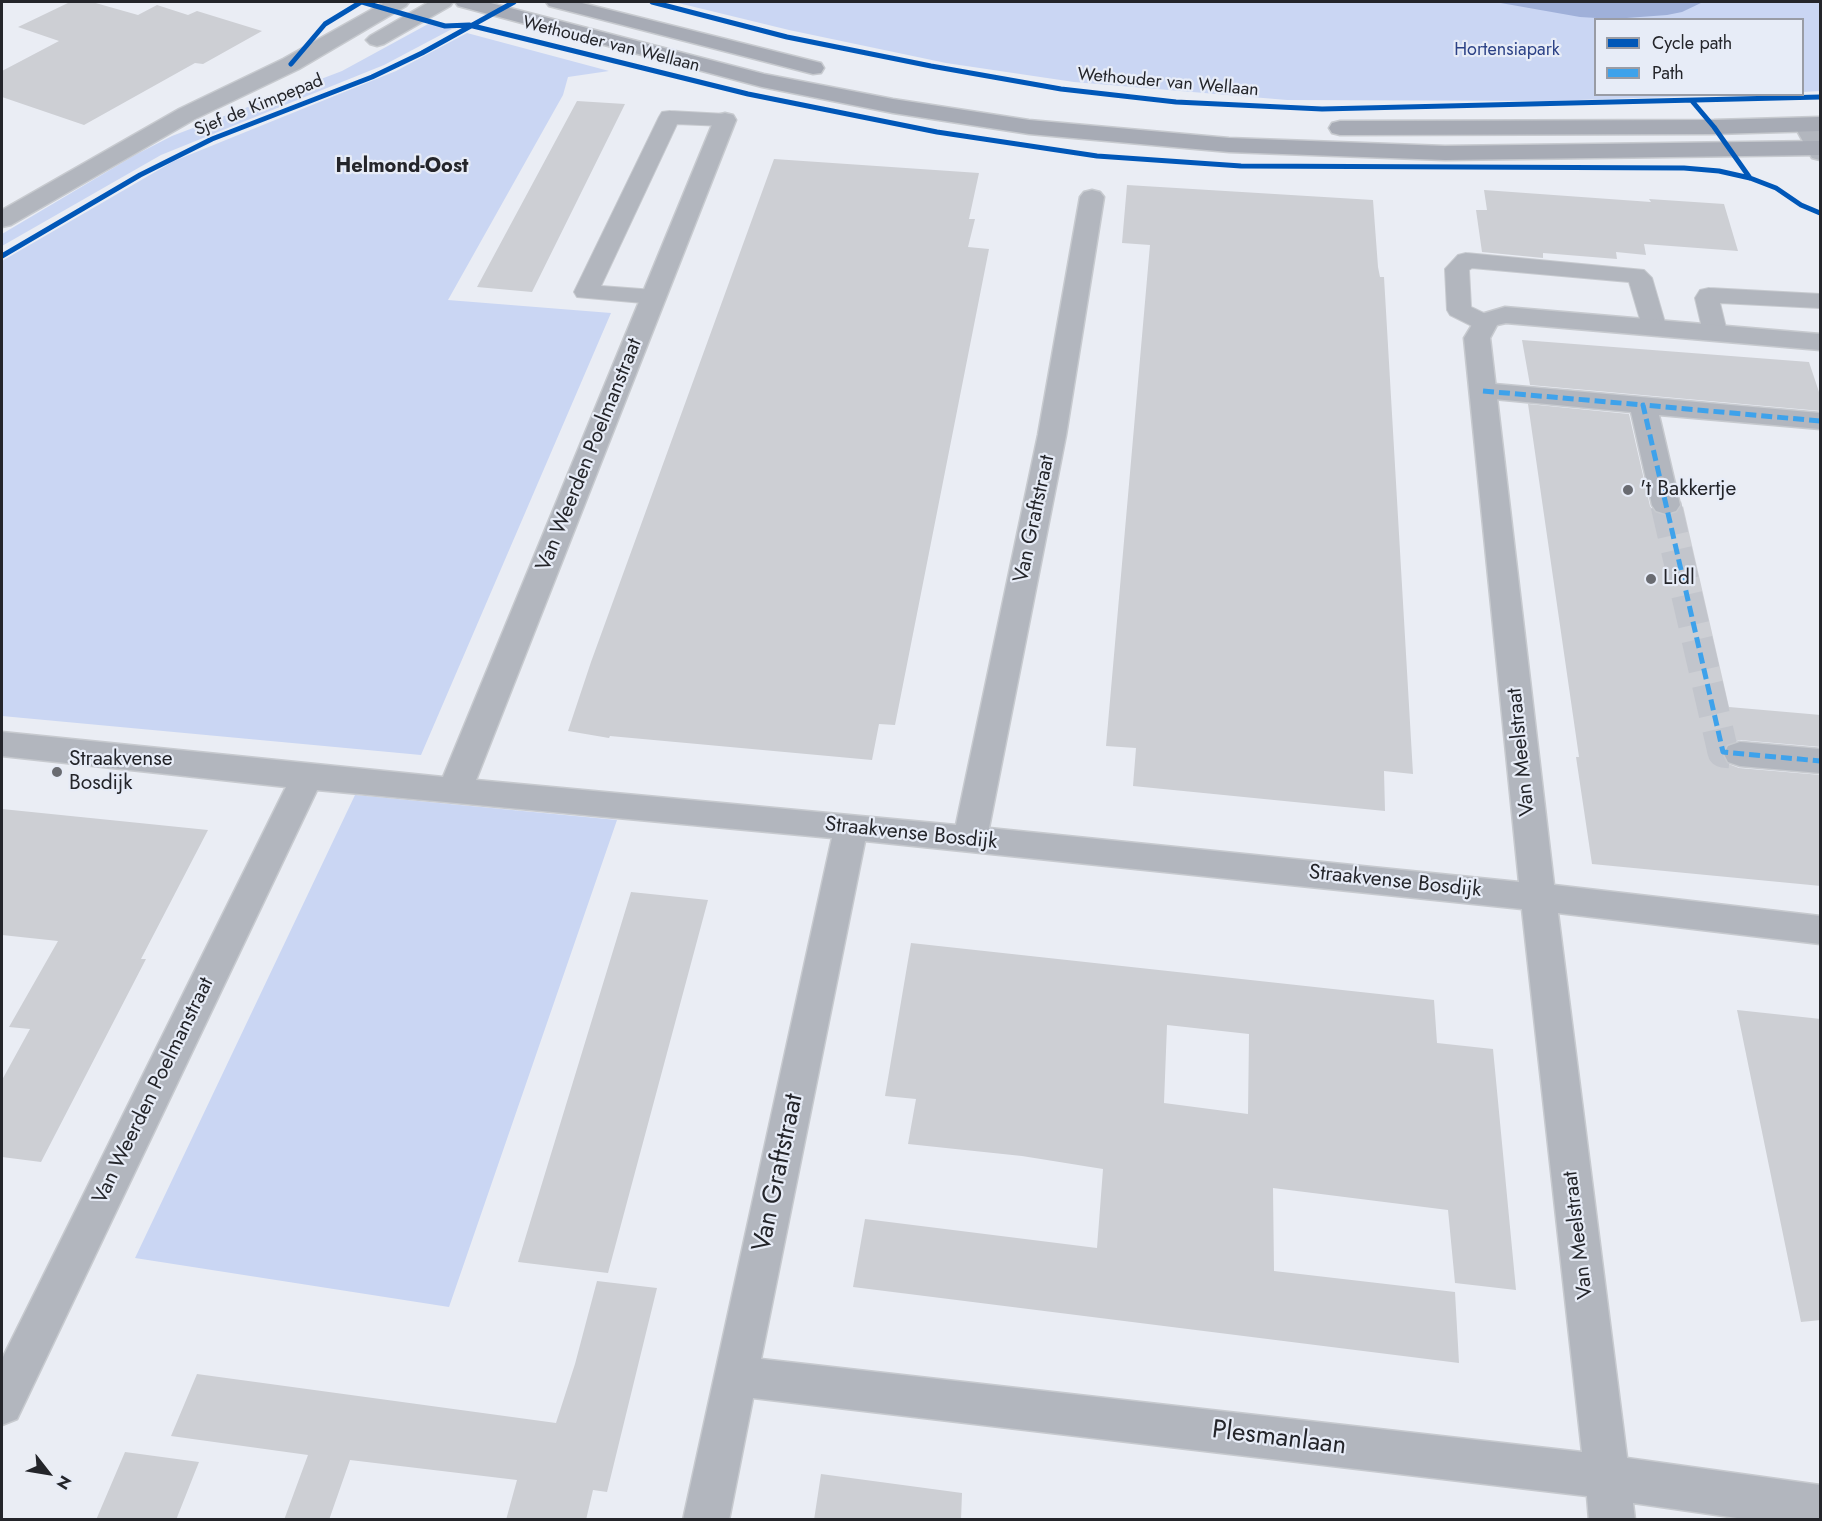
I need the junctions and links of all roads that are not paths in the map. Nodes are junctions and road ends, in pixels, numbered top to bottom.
1 (399, 2) edge
2 (443, 2) edge
3 (465, 2) edge
4 (556, 2) edge
5 (359, 51) dead end
6 (321, 70) dead end
7 (839, 73) dead end
8 (861, 78) dead end
9 (725, 120) joint
10 (1813, 124) edge
11 (140, 140) junction
12 (1820, 150) edge
13 (2, 197) edge
14 (1092, 197) dead end
15 (24, 206) junction
16 (2, 220) edge
17 (654, 297) junction
18 (1821, 301) edge
19 (1485, 323) junction
20 (1654, 326) junction
21 (1715, 332) junction
22 (1821, 342) edge
23 (1483, 391) junction
24 (1643, 405) junction
25 (1821, 421) edge
26 (1666, 505) tunnel mouth
27 (2, 744) edge
28 (1740, 754) tunnel mouth
29 (1821, 761) edge
30 (307, 777) junction
31 (455, 790) junction
32 (851, 827) junction
33 (970, 840) junction
34 (1538, 897) junction
35 (1821, 930) edge
36 (736, 1376) junction
37 (2, 1404) edge
38 (1607, 1477) junction
39 (1821, 1507) edge
40 (706, 1520) edge
41 (1612, 1520) edge

1 - 11 street
2 - 5 street
3 - 12 main road, Wethouder van Wellaan
4 - 7 main road, Wethouder van Wellaan
6 - 11 street
8 - 10 main road, Wethouder van Wellaan
9 - 17 street, Van Weerden Poelmanstraat
9 - 17 lane
10 - 12 street
11 - 15 street
13 - 15 street
14 - 33 street, Van Graftstraat
15 - 16 street
17 - 31 street, Van Weerden Poelmanstraat
18 - 21 lane
19 - 20 street
19 - 20 lane
19 - 23 street, Van Meelstraat
20 - 21 street
21 - 22 street
23 - 24 street
23 - 34 street, Van Meelstraat
24 - 25 street
24 - 26 street
27 - 30 street, Straakvense Bosdijk
28 - 29 street
30 - 31 street, Straakvense Bosdijk
30 - 37 street, Van Weerden Poelmanstraat
31 - 32 street, Straakvense Bosdijk
32 - 33 street, Straakvense Bosdijk
32 - 36 street, Van Graftstraat
33 - 34 street, Straakvense Bosdijk
34 - 35 street, Straakvense Bosdijk
34 - 38 street, Van Meelstraat
36 - 38 street, Plesmanlaan
36 - 40 street, Van Graftstraat
38 - 39 street, Plesmanlaan
38 - 41 street, Van Meelstraat

